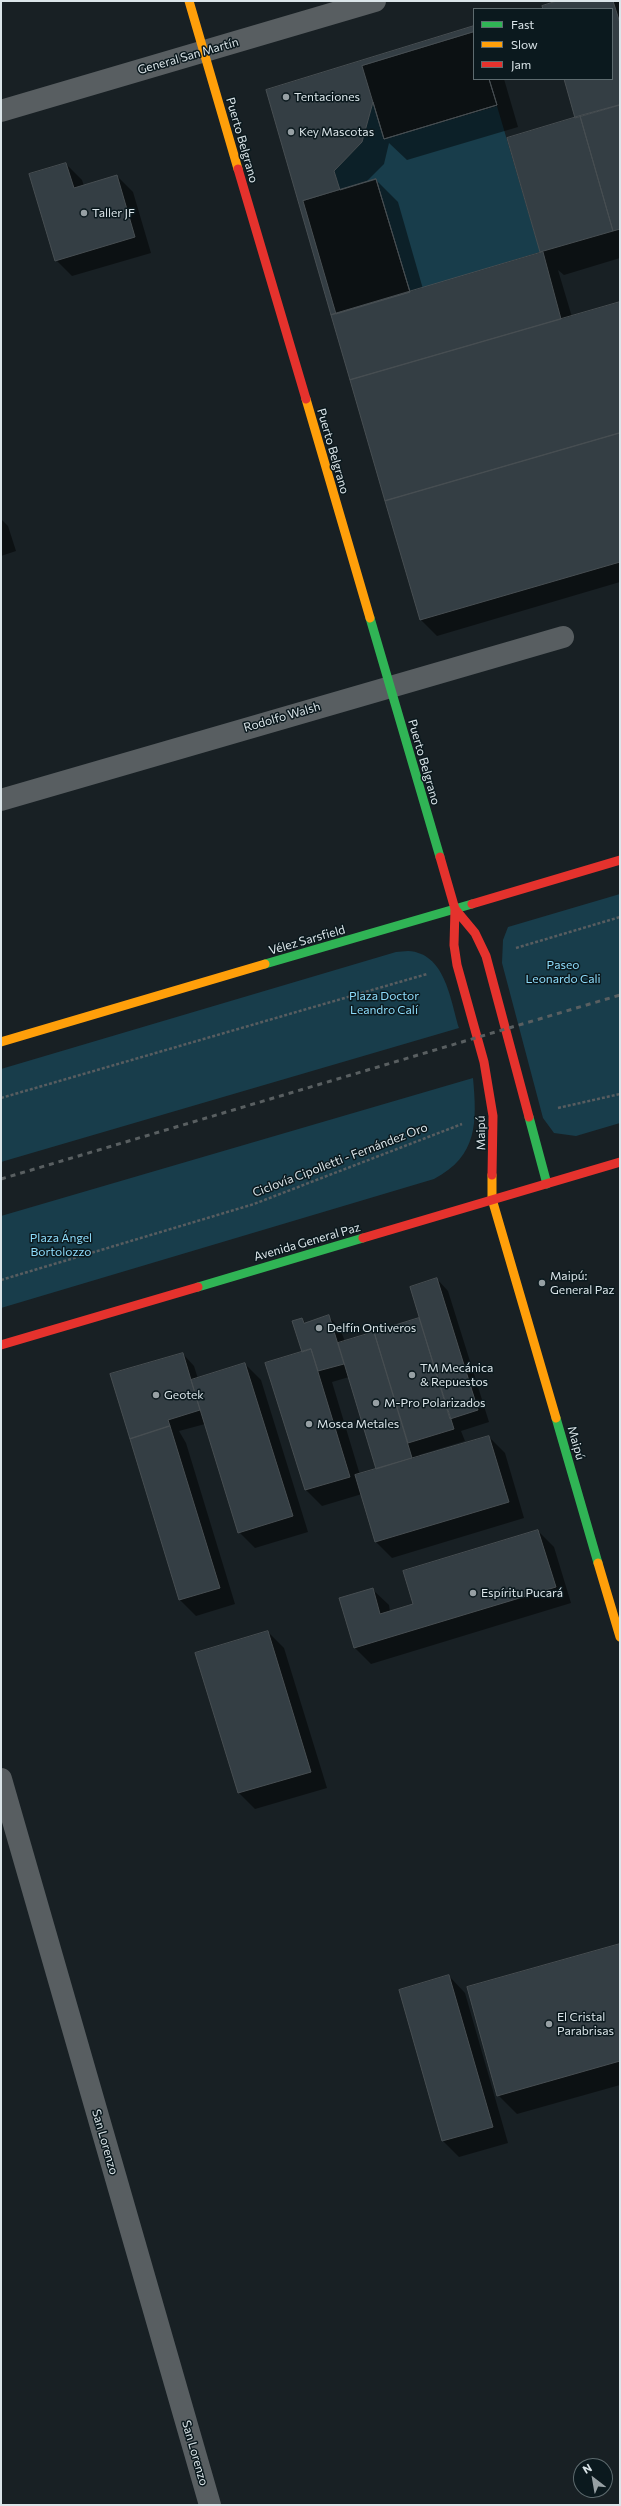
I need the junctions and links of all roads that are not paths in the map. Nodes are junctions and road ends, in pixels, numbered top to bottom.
1 (189, 1) edge
2 (375, 1) edge
3 (204, 52) junction
4 (1, 111) edge
5 (563, 637) dead end
6 (389, 686) junction
7 (1, 800) edge
8 (620, 860) edge
9 (455, 908) junction
10 (1, 1042) edge
11 (620, 1162) edge
12 (547, 1184) junction
13 (492, 1199) junction
14 (1, 1345) edge
15 (620, 1637) edge
16 (1, 1779) edge
17 (210, 2505) edge

1 - 3 street, Puerto Belgrano
2 - 3 street, General San Martín
3 - 4 street, General San Martín
3 - 6 street, Puerto Belgrano
5 - 6 street, Rodolfo Walsh
6 - 7 street, Rodolfo Walsh
6 - 9 street, Puerto Belgrano
8 - 9 street, Vélez Sarsfield
9 - 10 street, Vélez Sarsfield
9 - 12 street
9 - 13 street, Maipú
11 - 12 street, Avenida General Paz
12 - 13 street, Avenida General Paz
13 - 14 street, Avenida General Paz
13 - 15 street, Maipú
16 - 17 street, San Lorenzo

